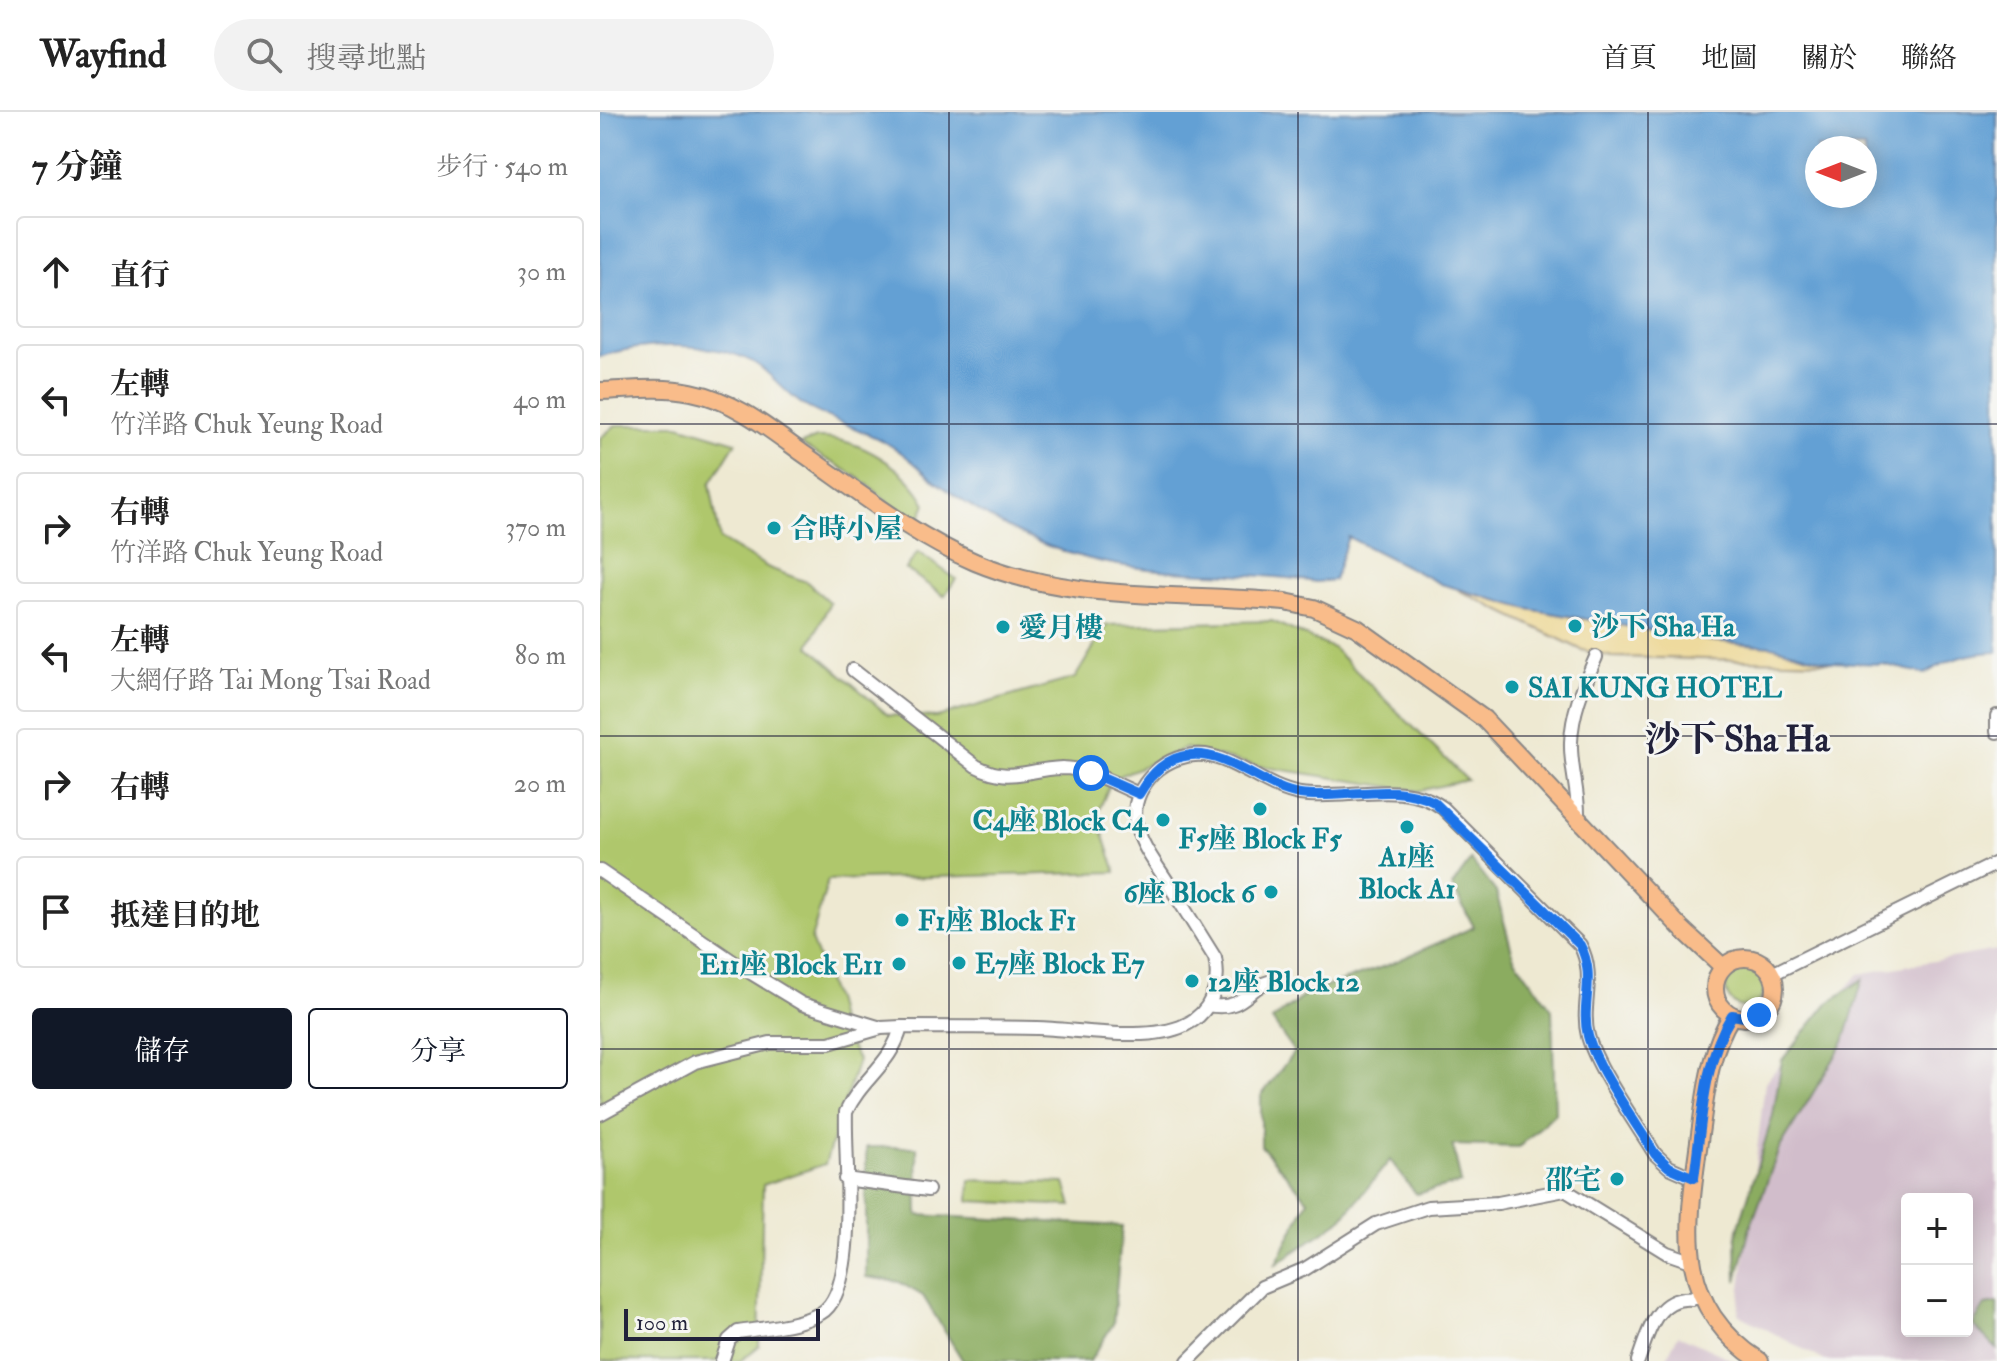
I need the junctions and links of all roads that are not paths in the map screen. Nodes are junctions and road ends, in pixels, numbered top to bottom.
1 (600, 391) edge
2 (1596, 657) dead end
3 (853, 670) dead end
4 (1997, 716) edge
5 (1997, 732) edge
6 (1139, 794) junction
7 (1578, 817) junction
8 (1997, 863) edge
9 (600, 871) edge
10 (1723, 967) junction
11 (1772, 974) junction
12 (1276, 981) dead end
13 (1208, 1005) junction
14 (1732, 1015) junction
15 (901, 1027) junction
16 (881, 1028) junction
17 (600, 1114) edge
18 (1694, 1178) junction
19 (845, 1179) junction
20 (928, 1190) dead end
21 (1690, 1261) junction
22 (1700, 1293) junction
23 (722, 1361) edge
24 (1188, 1361) edge
25 (1638, 1361) edge
26 (1760, 1361) edge

1 - 7 main road
2 - 7 street
3 - 6 street
4 - 5 street
6 - 13 street
6 - 18 street
7 - 10 main road
8 - 11 street
9 - 16 street
10 - 11 main road
10 - 14 main road
11 - 14 main road
12 - 13 street
13 - 15 street
14 - 18 main road
15 - 16 street
15 - 19 street
16 - 17 street
18 - 21 main road
19 - 20 street
19 - 23 street
21 - 22 main road
21 - 24 street
22 - 25 street
22 - 26 main road

